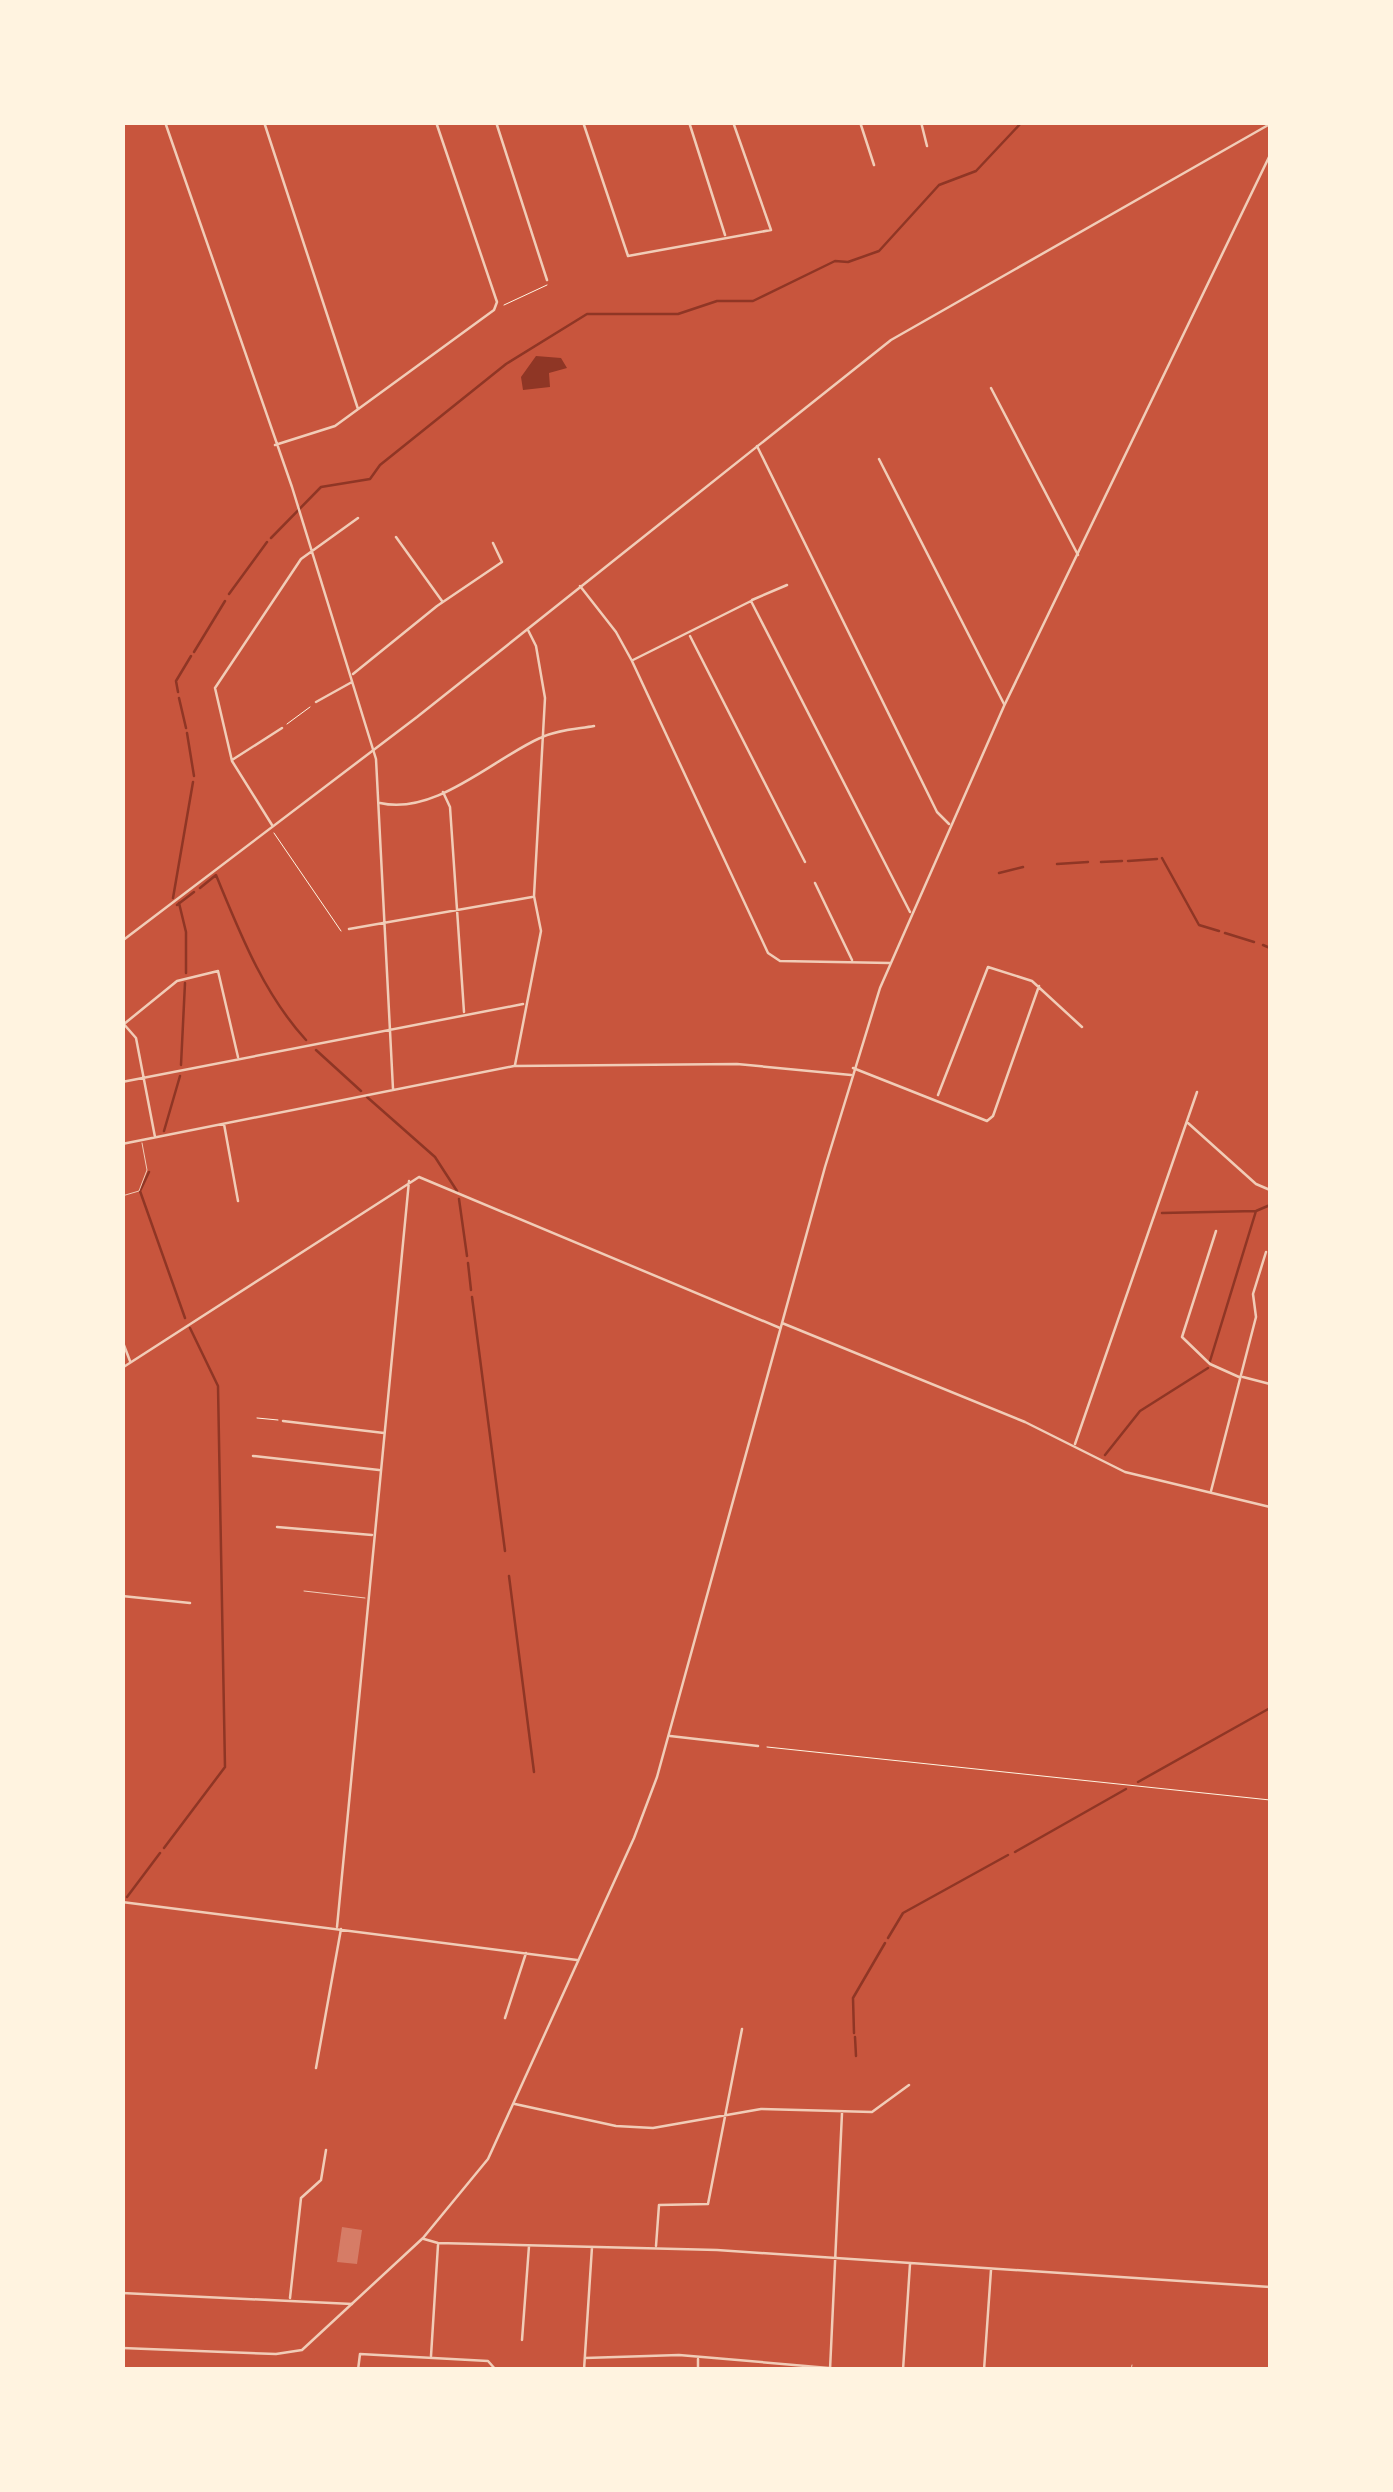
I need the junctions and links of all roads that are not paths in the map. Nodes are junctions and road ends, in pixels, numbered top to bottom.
1 (165, 122) edge
2 (264, 122) edge
3 (436, 122) edge
4 (496, 122) edge
5 (582, 122) edge
6 (689, 122) edge
7 (734, 122) edge
8 (860, 122) edge
9 (922, 122) edge
10 (1270, 124) edge
11 (928, 146) dead end
12 (1270, 155) edge
13 (874, 164) dead end
14 (725, 238) junction
15 (547, 280) road end
16 (991, 388) dead end
17 (358, 410) junction
18 (276, 446) junction
19 (757, 446) junction
20 (880, 459) dead end
21 (358, 518) dead end
22 (396, 537) dead end
23 (492, 543) dead end
24 (310, 552) junction
25 (1078, 555) junction
26 (787, 585) dead end
27 (580, 586) junction
28 (751, 601) junction
29 (442, 603) junction
30 (526, 629) junction
31 (689, 633) junction
32 (632, 661) junction
33 (352, 674) junction
34 (354, 681) junction
35 (316, 702) road end
36 (1004, 706) junction
37 (594, 726) dead end
38 (282, 728) road end
39 (544, 735) junction
40 (373, 750) junction
41 (232, 760) junction
42 (443, 792) junction
43 (379, 803) junction
44 (950, 825) junction
45 (272, 827) junction
46 (805, 862) dead end
47 (815, 884) dead end
48 (534, 896) junction
49 (458, 910) junction
50 (912, 913) junction
51 (384, 923) junction
52 (349, 929) road end
53 (122, 942) edge
54 (853, 962) junction
55 (890, 963) junction
56 (1039, 986) junction
57 (526, 1004) junction
58 (464, 1013) junction
59 (123, 1022) edge
60 (389, 1027) junction
61 (1082, 1027) dead end
62 (238, 1058) junction
63 (514, 1066) junction
64 (854, 1068) junction
65 (851, 1075) junction
66 (144, 1078) junction
67 (122, 1082) edge
68 (393, 1088) junction
69 (1197, 1092) dead end
70 (937, 1098) junction
71 (224, 1122) junction
72 (1186, 1122) junction
73 (155, 1137) junction
74 (142, 1140) junction
75 (122, 1144) edge
76 (409, 1181) junction
77 (1270, 1190) edge
78 (122, 1196) edge
79 (238, 1201) dead end
80 (1216, 1231) dead end
81 (1266, 1252) dead end
82 (782, 1326) junction
83 (122, 1340) edge
84 (131, 1362) junction
85 (122, 1368) edge
86 (1241, 1377) junction
87 (1270, 1384) edge
88 (283, 1421) road end
89 (384, 1433) junction
90 (1074, 1444) junction
91 (253, 1456) dead end
92 (380, 1470) junction
93 (1211, 1491) junction
94 (1270, 1507) edge
95 (277, 1527) dead end
96 (374, 1536) junction
97 (304, 1591) dead end
98 (122, 1596) edge
99 (368, 1598) junction
100 (190, 1603) dead end
101 (668, 1736) junction
102 (758, 1746) road end
103 (122, 1902) edge
104 (339, 1927) junction
105 (526, 1952) junction
106 (578, 1961) junction
107 (504, 2018) dead end
108 (742, 2029) dead end
109 (316, 2068) dead end
110 (909, 2086) dead end
111 (514, 2104) junction
112 (842, 2113) junction
113 (722, 2117) junction
114 (326, 2150) dead end
115 (423, 2238) junction
116 (438, 2244) junction
117 (529, 2245) junction
118 (592, 2246) junction
119 (656, 2248) junction
120 (836, 2257) junction
121 (910, 2262) junction
122 (992, 2268) junction
123 (1270, 2286) edge
124 (122, 2294) edge
125 (290, 2301) junction
126 (353, 2304) junction
127 (522, 2340) dead end
128 (122, 2348) edge
129 (698, 2357) junction
130 (431, 2358) junction
131 (585, 2358) junction
132 (742, 2360) junction
133 (495, 2367) edge
134 (830, 2368) edge
135 (358, 2370) edge
136 (584, 2370) edge
137 (698, 2370) edge
138 (742, 2370) edge
139 (852, 2370) edge
140 (903, 2370) edge
141 (984, 2370) edge

1 - 18 street
2 - 17 street
3 - 17 street
4 - 15 street
5 - 14 street
6 - 14 street
7 - 14 street
8 - 13 street
9 - 11 street
10 - 19 street
12 - 25 street
16 - 25 street
17 - 18 street
18 - 24 street
19 - 27 street
19 - 44 street
20 - 36 street
21 - 24 street
22 - 29 street
23 - 29 street
24 - 33 street
24 - 41 street
25 - 36 street
26 - 28 street
27 - 30 street
27 - 32 street
28 - 31 street
28 - 50 street
29 - 33 street
30 - 39 street
30 - 40 street
31 - 32 street
31 - 46 street
32 - 54 street
33 - 34 street
34 - 35 street
34 - 40 street
36 - 44 street
37 - 39 street
38 - 41 street
39 - 42 street
39 - 48 street
40 - 43 street
40 - 45 street
41 - 45 street
42 - 43 street
42 - 49 street
43 - 51 street
44 - 50 street
45 - 53 street
47 - 54 street
48 - 49 street
48 - 57 street
49 - 51 street
49 - 58 street
50 - 55 street
51 - 52 street
51 - 60 street
54 - 55 street
55 - 64 street
56 - 61 street
56 - 70 street
56 - 70 street
57 - 58 street
57 - 63 street
58 - 60 street
59 - 62 street
59 - 66 street
60 - 62 street
60 - 68 street
62 - 66 street
63 - 65 street
63 - 68 street
64 - 65 street
64 - 70 street
65 - 82 street
66 - 67 street
66 - 73 street
68 - 71 street
69 - 72 street
71 - 73 street
71 - 79 street
72 - 77 street
72 - 90 street
73 - 74 street
74 - 75 street
74 - 78 lane
76 - 82 street
76 - 84 street
76 - 89 street
80 - 86 street
81 - 86 street
82 - 90 street
82 - 101 street
83 - 84 street
84 - 85 street
86 - 87 street
86 - 93 street
88 - 89 street
89 - 92 street
90 - 93 street
91 - 92 street
92 - 96 street
93 - 94 street
95 - 96 street
96 - 99 street
97 - 99 lane
98 - 100 street
99 - 104 street
101 - 102 street
101 - 106 street
103 - 104 street
104 - 105 street
104 - 109 street
105 - 106 street
105 - 107 street
106 - 111 street
108 - 113 street
110 - 112 street
111 - 113 street
111 - 115 street
112 - 113 street
112 - 120 street
113 - 119 street
114 - 125 street
115 - 116 street
115 - 126 street
116 - 117 street
116 - 130 street
117 - 118 street
117 - 127 street
118 - 119 street
118 - 131 street
119 - 120 street
120 - 121 street
120 - 134 street
121 - 122 street
121 - 140 street
122 - 123 street
122 - 141 street
124 - 125 street
125 - 126 street
126 - 128 street
129 - 131 street
129 - 132 street
129 - 137 street
130 - 133 street
130 - 135 street
131 - 136 street
132 - 134 street
132 - 138 street
134 - 139 street

